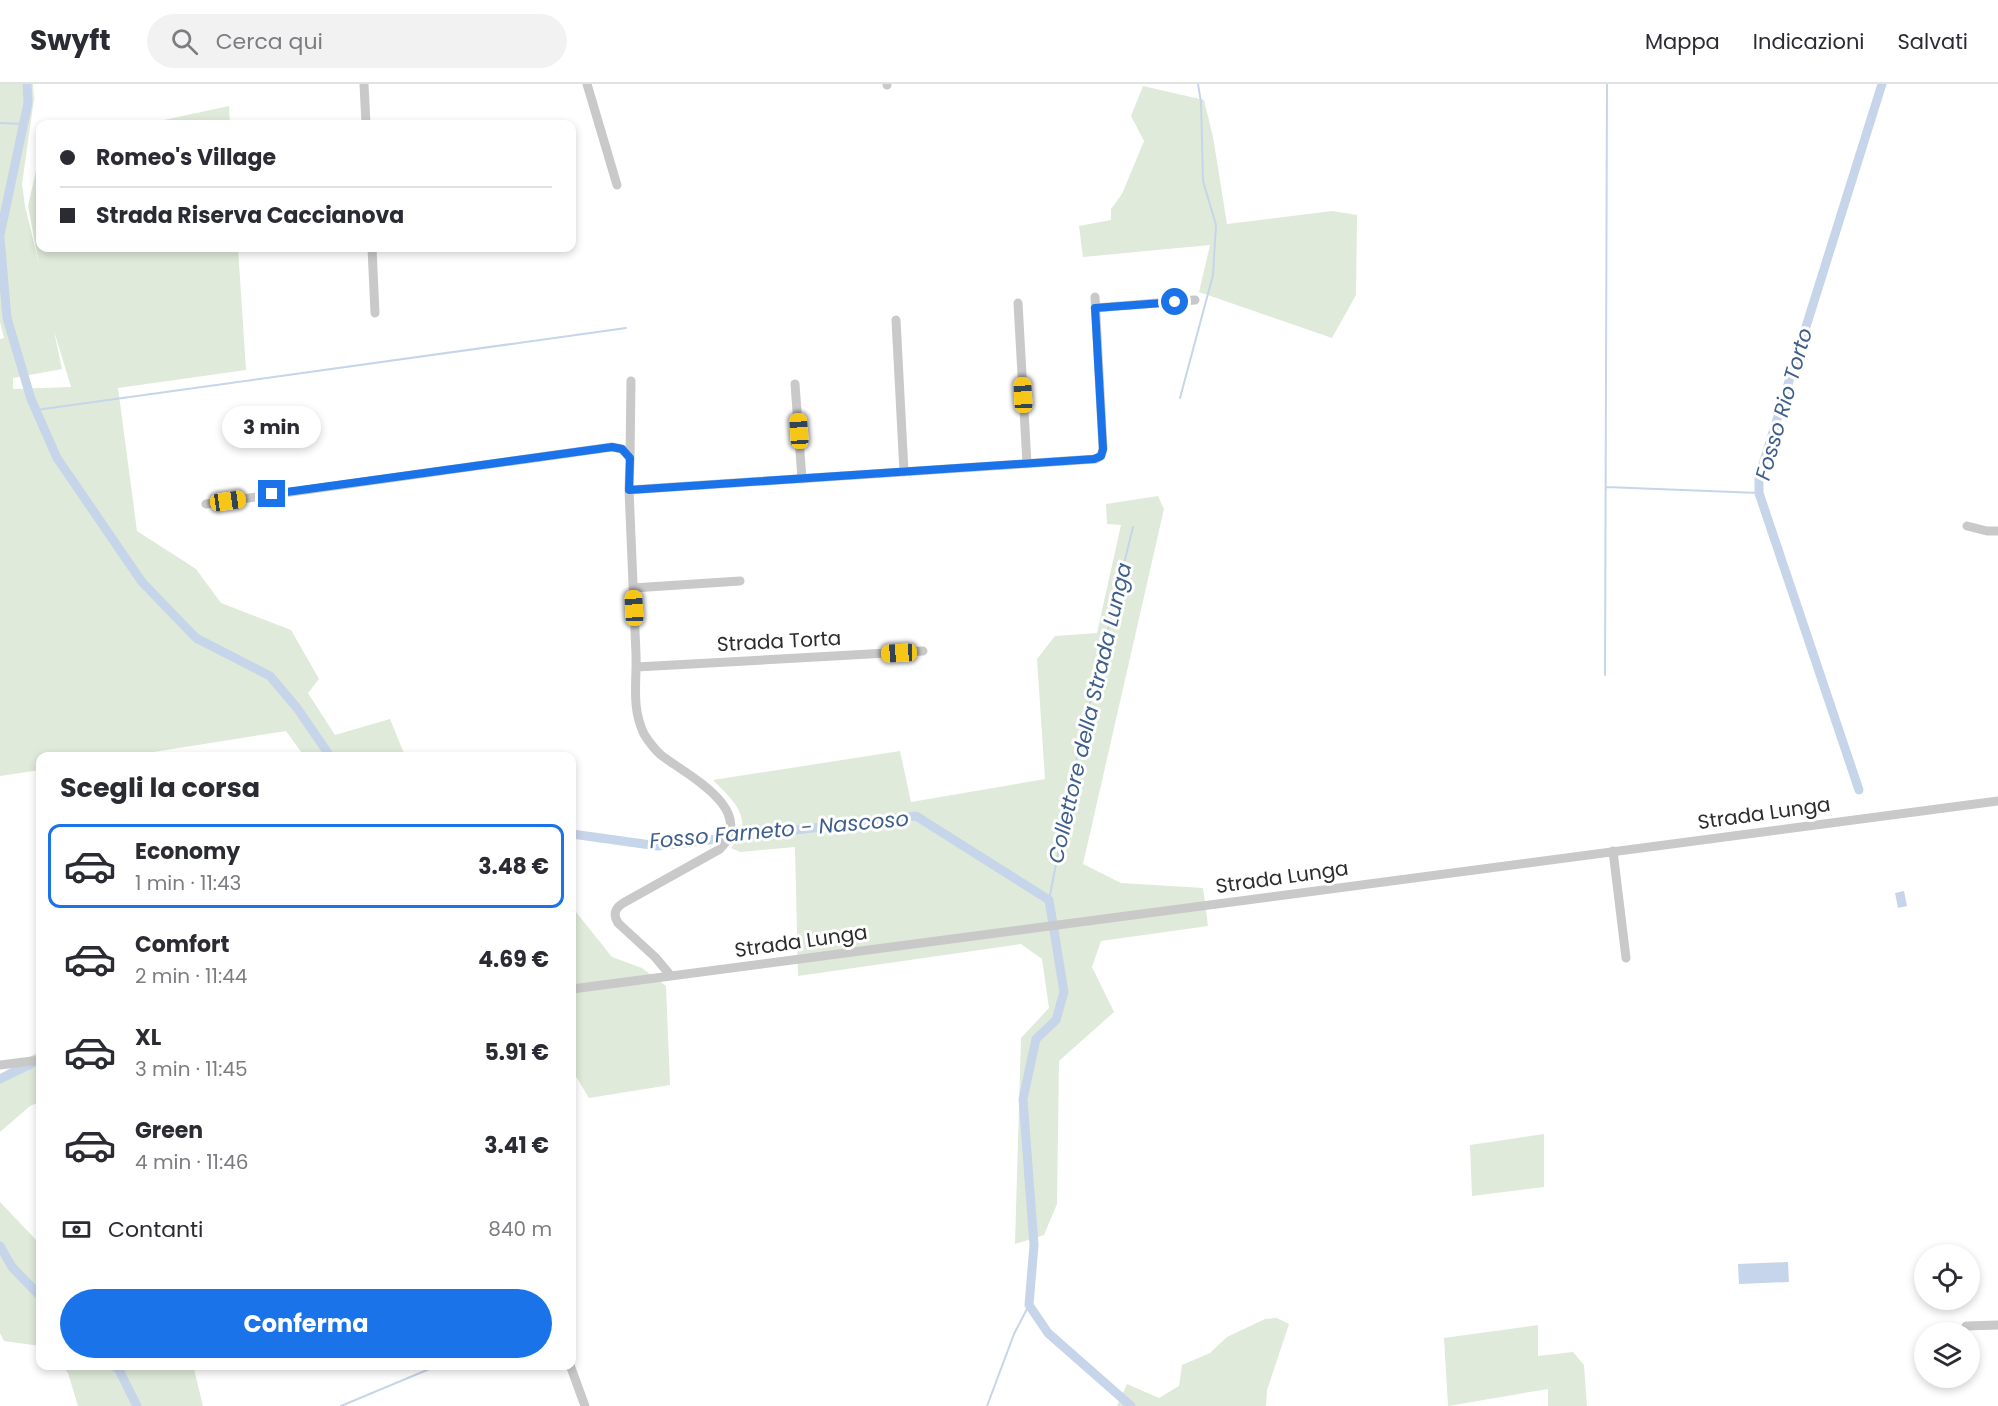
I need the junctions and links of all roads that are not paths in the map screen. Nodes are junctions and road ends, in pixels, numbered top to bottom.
1 (364, 84) edge
2 (587, 84) edge
3 (366, 120) edge
4 (617, 185) dead end
5 (372, 252) edge
6 (1095, 297) dead end
7 (1195, 300) dead end
8 (1018, 303) dead end
9 (1095, 308) junction
10 (375, 313) dead end
11 (896, 320) dead end
12 (631, 381) dead end
13 (795, 384) dead end
14 (630, 458) junction
15 (1027, 464) junction
16 (904, 472) junction
17 (802, 478) junction
18 (629, 490) junction
19 (206, 504) dead end
20 (1967, 526) dead end
21 (1998, 531) edge
22 (740, 581) dead end
23 (633, 588) junction
24 (923, 651) dead end
25 (637, 667) junction
26 (1998, 801) edge
27 (1613, 851) junction
28 (1626, 958) dead end
29 (671, 976) junction
30 (576, 988) edge
31 (36, 1060) edge
32 (0, 1065) edge
33 (1998, 1325) edge
34 (1980, 1326) edge
35 (572, 1370) edge
36 (585, 1406) edge

1 - 3 street
2 - 4 street
5 - 10 street
6 - 9 street
7 - 9 street
8 - 15 street
9 - 15 street
11 - 16 street
12 - 14 street
13 - 17 street
14 - 18 street
14 - 19 street
15 - 16 street
16 - 17 street
17 - 18 street
18 - 23 street
20 - 21 street
22 - 23 street
23 - 25 street
24 - 25 street, Strada Torta
25 - 29 street
26 - 27 street, Strada Lunga
27 - 28 street
27 - 29 street, Strada Lunga
29 - 30 street, Strada Lunga
31 - 32 street
33 - 34 street
35 - 36 street

